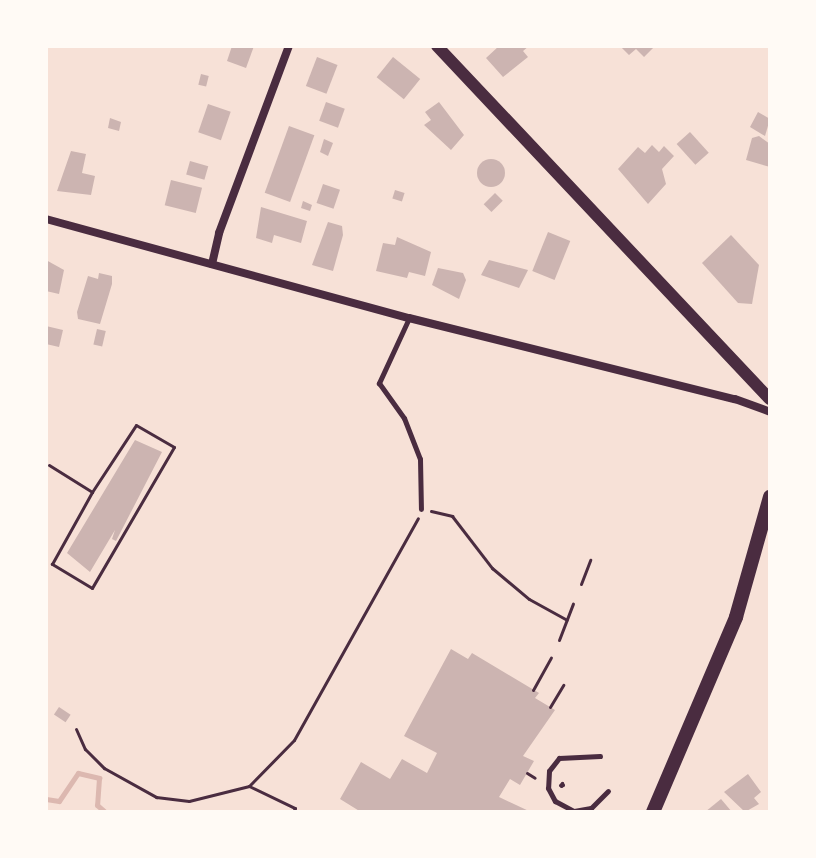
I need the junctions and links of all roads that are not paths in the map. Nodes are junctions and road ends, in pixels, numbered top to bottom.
1 (289, 46) edge
2 (437, 46) edge
3 (46, 219) edge
4 (212, 264) junction
5 (409, 318) junction
6 (770, 399) edge
7 (770, 412) edge
8 (770, 497) edge
9 (421, 509) road end
10 (600, 756) dead end
11 (608, 791) dead end
12 (653, 812) edge

1 - 4 street
2 - 6 street
3 - 4 street
4 - 5 street
5 - 7 street
5 - 9 lane
8 - 12 main road
10 - 11 lane

